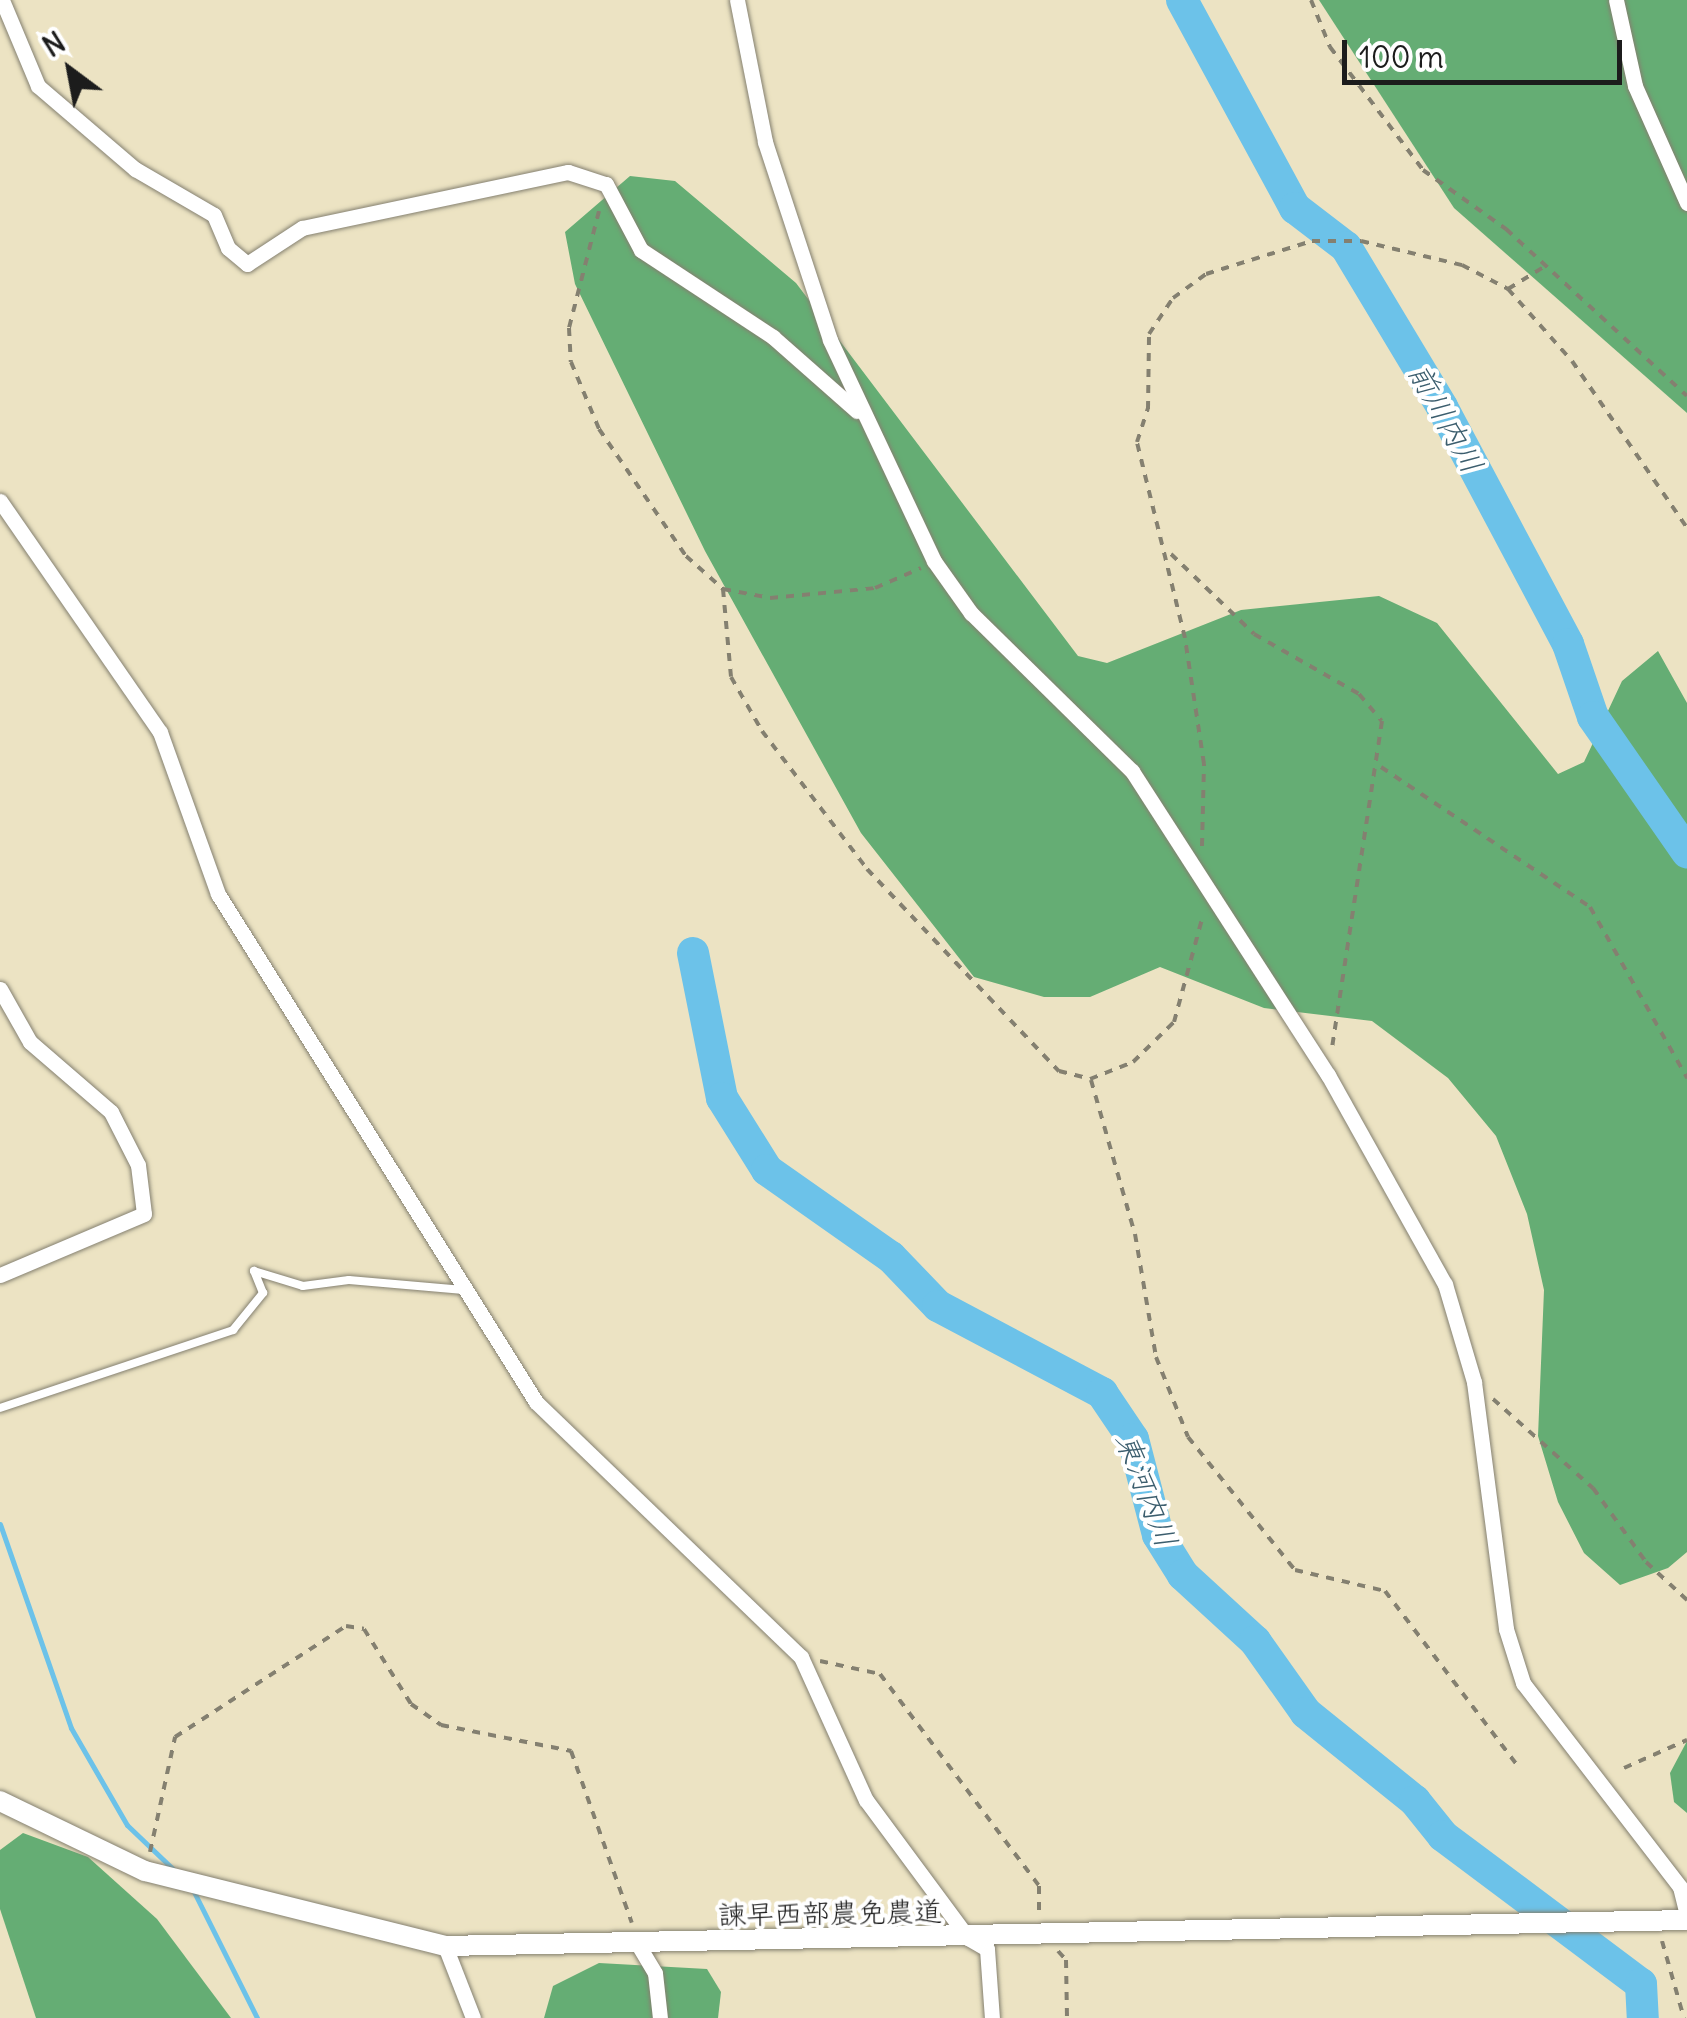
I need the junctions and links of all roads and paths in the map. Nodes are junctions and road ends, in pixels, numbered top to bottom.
1 (2, 0) edge
2 (736, 0) edge
3 (1310, 0) edge
4 (1616, 0) edge
5 (606, 184) junction
6 (1687, 204) edge
7 (1547, 265) junction
8 (1508, 290) junction
9 (1687, 396) edge
10 (864, 417) junction
11 (0, 501) edge
12 (1687, 528) edge
13 (1168, 551) junction
14 (934, 561) junction
15 (723, 589) junction
16 (1380, 767) junction
17 (1202, 876) junction
18 (0, 989) edge
19 (1328, 1075) junction
20 (1687, 1078) edge
21 (1090, 1079) junction
22 (0, 1275) edge
23 (470, 1289) junction
24 (1474, 1382) junction
25 (0, 1408) edge
26 (1687, 1600) edge
27 (802, 1656) junction
28 (1687, 1740) edge
29 (1518, 1766) dead end
30 (1624, 1768) dead end
31 (0, 1801) edge
32 (145, 1871) junction
33 (1687, 1918) edge
34 (1651, 1921) junction
35 (1039, 1934) junction
36 (968, 1938) junction
37 (445, 1946) junction
38 (640, 1948) junction
39 (474, 2018) edge
40 (660, 2018) edge
41 (992, 2018) edge
42 (1068, 2018) edge
43 (1684, 2018) edge

1 - 5 street
2 - 10 street
3 - 7 path
4 - 6 street
5 - 10 street
5 - 15 path
7 - 8 path
7 - 9 path
8 - 12 path
8 - 13 path
10 - 14 street
11 - 23 street
13 - 16 path
13 - 17 path
14 - 15 path
14 - 17 street
15 - 21 path
16 - 19 path
16 - 20 path
17 - 19 street
17 - 21 path
18 - 22 street
19 - 24 street
21 - 29 path
23 - 25 lane
23 - 27 street
24 - 26 path
24 - 33 street
27 - 35 path
27 - 36 street
28 - 30 path
31 - 32 street, 諫早西部農免農道
32 - 37 street, 諫早西部農免農道
32 - 38 path
33 - 34 street, 諫早西部農免農道
34 - 35 street, 諫早西部農免農道
34 - 43 path
35 - 36 street, 諫早西部農免農道
35 - 42 path
36 - 38 street, 諫早西部農免農道
36 - 41 street
37 - 38 street, 諫早西部農免農道
37 - 39 street
38 - 40 street

